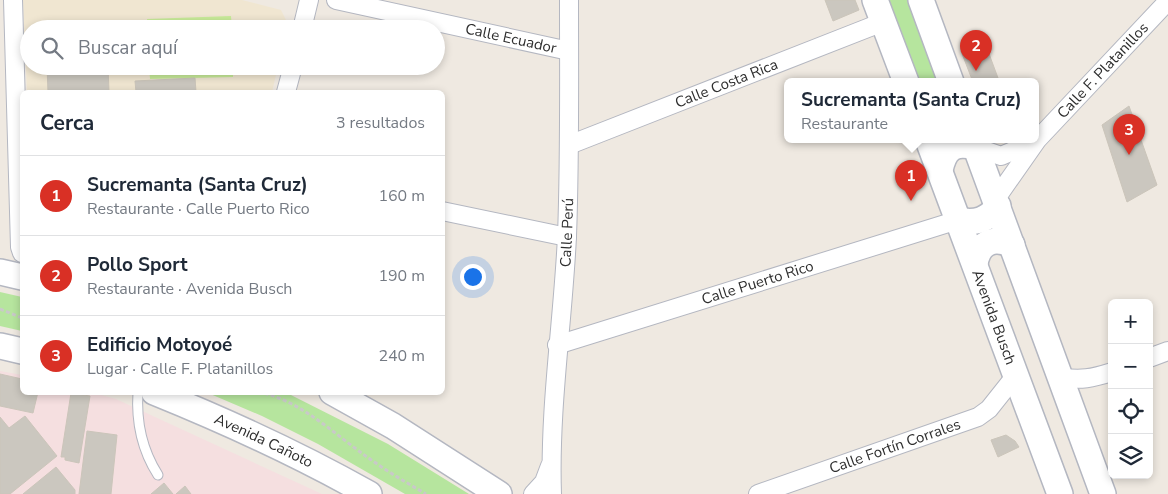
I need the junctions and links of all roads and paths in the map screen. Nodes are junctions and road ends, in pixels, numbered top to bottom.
1 (13, 0) edge
2 (309, 0) edge
3 (336, 0) edge
4 (570, 0) edge
5 (920, 0) edge
6 (1168, 1) edge
7 (879, 11) edge
8 (304, 20) edge
9 (427, 20) edge
10 (445, 24) edge
11 (569, 51) junction
12 (290, 75) edge
13 (904, 78) edge
14 (949, 78) edge
15 (286, 90) edge
16 (1039, 138) edge
17 (929, 143) edge
18 (1030, 143) edge
19 (1035, 143) edge
20 (974, 144) edge
21 (569, 145) junction
22 (940, 170) junction
23 (996, 202) junction
24 (445, 213) edge
25 (958, 220) junction
26 (567, 237) junction
27 (1012, 245) junction
28 (20, 247) edge
29 (975, 264) junction
30 (0, 272) edge
31 (20, 277) edge
32 (0, 309) edge
33 (20, 317) edge
34 (557, 345) junction
35 (0, 346) edge
36 (20, 351) edge
37 (1168, 351) edge
38 (1153, 357) edge
39 (1108, 373) edge
40 (1016, 375) junction
41 (1061, 377) junction
42 (138, 395) edge
43 (161, 395) edge
44 (265, 395) edge
45 (337, 395) edge
46 (551, 463) junction
47 (158, 475) dead end
48 (369, 494) edge
49 (426, 494) edge
50 (499, 494) edge
51 (532, 494) edge
52 (552, 494) edge
53 (758, 494) edge
54 (1060, 494) edge
55 (1103, 494) edge

1 - 28 street
2 - 8 street
3 - 9 street, Calle Ecuador
4 - 11 street, Calle Perú
5 - 14 main road
6 - 16 street, Calle F. Platanillos
7 - 13 main road
7 - 21 street, Calle Costa Rica
10 - 11 street, Calle Ecuador
11 - 21 street, Calle Perú
12 - 15 street
17 - 22 main road, Avenida Busch
18 - 20 street, Calle F. Platanillos
19 - 23 street, Calle F. Platanillos
20 - 22 main road
20 - 23 main road
21 - 26 street, Calle Perú
22 - 25 main road, Avenida Busch
23 - 25 main road
23 - 27 main road
24 - 26 street
25 - 29 main road, Avenida Busch
25 - 34 street, Calle Puerto Rico
26 - 34 street, Calle Perú
27 - 29 main road
27 - 41 main road
29 - 40 main road, Avenida Busch
30 - 31 main road
32 - 33 path
34 - 46 street, Calle Perú
35 - 36 main road
37 - 38 street
39 - 41 street
40 - 53 street, Calle Fortín Corrales
40 - 54 main road, Avenida Busch
41 - 55 main road
42 - 47 lane
43 - 48 main road, Avenida Cañoto
44 - 49 path
45 - 50 main road
46 - 51 street, Calle Perú
46 - 52 street, Calle Perú

